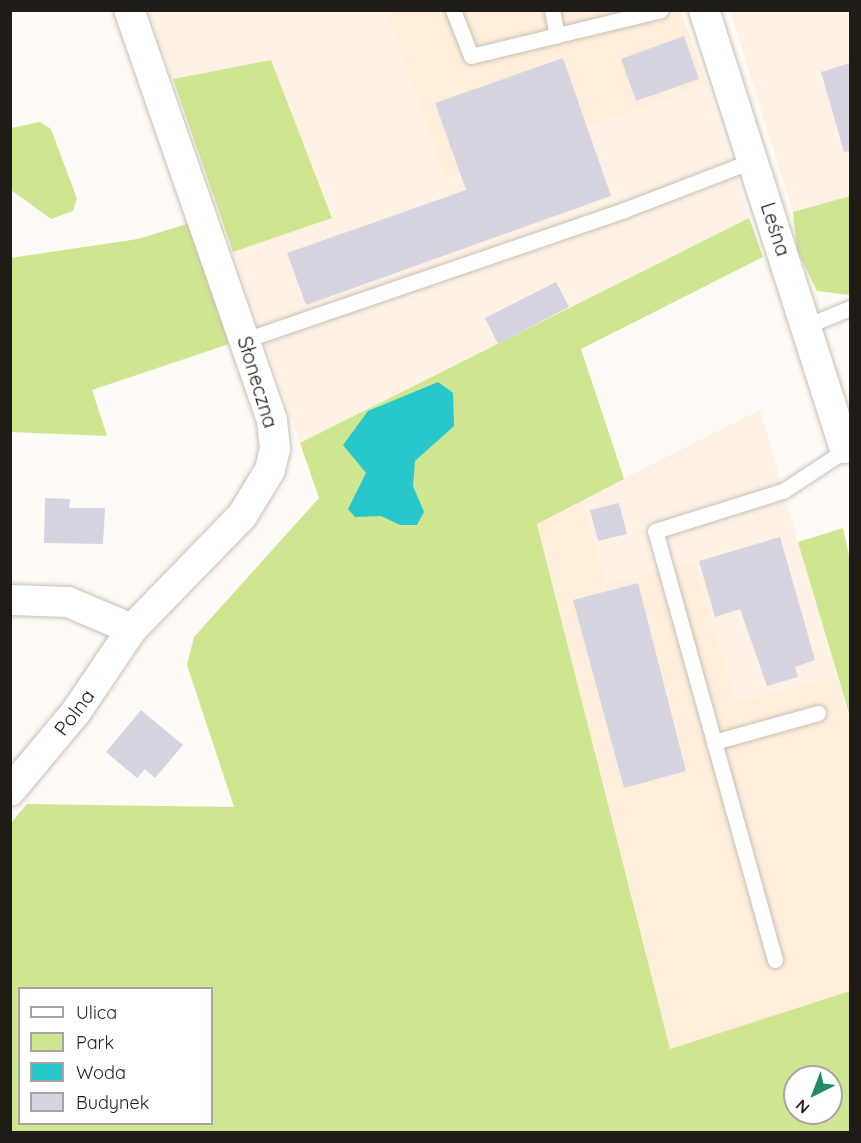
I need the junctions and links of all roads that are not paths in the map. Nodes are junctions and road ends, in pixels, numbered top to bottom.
1 (129, 10) edge
2 (453, 10) edge
3 (552, 10) edge
4 (661, 10) edge
5 (704, 10) edge
6 (557, 36) junction
7 (754, 160) junction
8 (850, 308) edge
9 (807, 326) junction
10 (245, 340) junction
11 (848, 447) edge
12 (10, 600) edge
13 (132, 629) junction
14 (818, 713) dead end
15 (714, 742) junction
16 (10, 791) edge
17 (775, 960) dead end

1 - 10 street, Słoneczna
2 - 6 lane
3 - 6 lane
4 - 6 lane
5 - 7 street, Leśna
7 - 9 street, Leśna
7 - 10 lane
8 - 9 lane
9 - 11 street, Leśna
10 - 13 street, Słoneczna
11 - 15 lane
12 - 13 street
13 - 16 street, Polna
14 - 15 lane
15 - 17 lane

